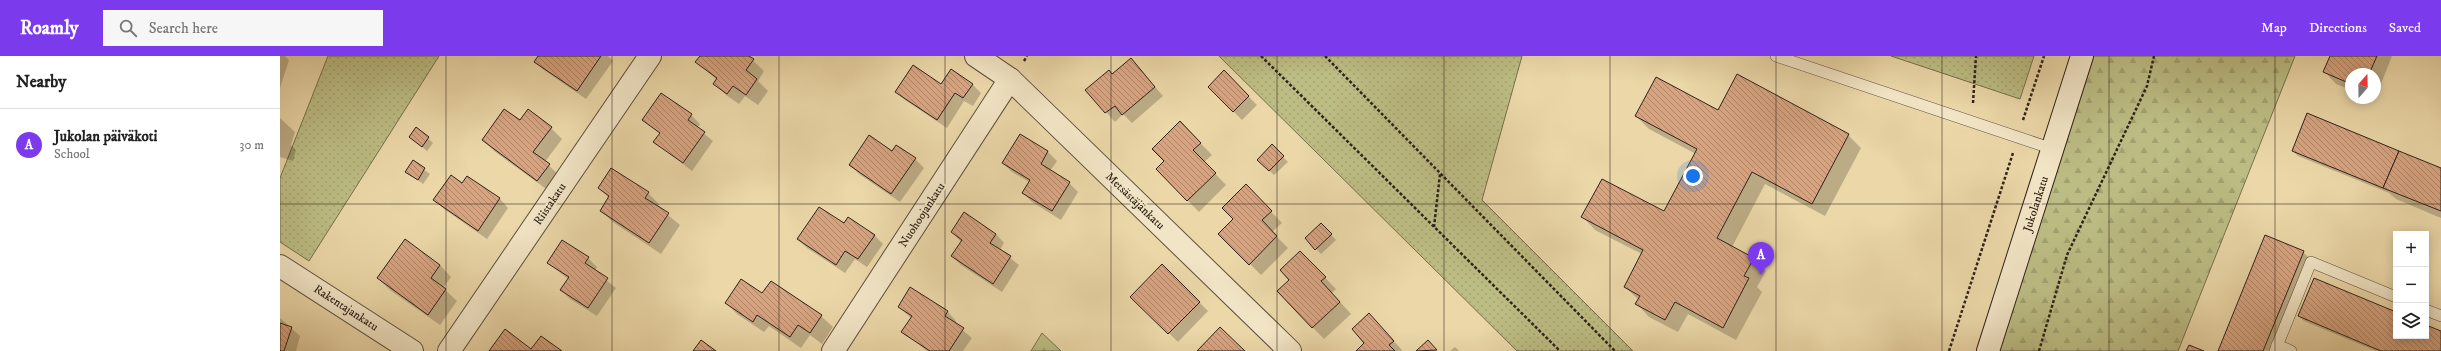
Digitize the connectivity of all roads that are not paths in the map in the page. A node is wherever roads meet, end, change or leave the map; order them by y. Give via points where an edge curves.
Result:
1 (650, 56) edge
2 (976, 56) edge
3 (1776, 56) edge
4 (2082, 56) edge
5 (1010, 79) junction
6 (2053, 149) junction
7 (280, 266) edge
8 (2393, 296) edge
9 (2429, 311) edge
10 (2441, 316) edge
11 (2276, 348) edge
12 (412, 351) edge
13 (449, 351) edge
14 (833, 351) edge
15 (1290, 351) edge
16 (1988, 351) edge
17 (2291, 351) edge

1 - 13 street, Riistakatu
2 - 5 street, Metsästäjänkatu
3 - 6 lane
4 - 6 street, Jukolankatu
5 - 14 street, Nuohoojankatu
5 - 15 street, Metsästäjänkatu
6 - 16 street, Jukolankatu
7 - 12 street, Rakentajankatu
8 - 11 lane via 2312,262
9 - 10 lane
11 - 17 lane

